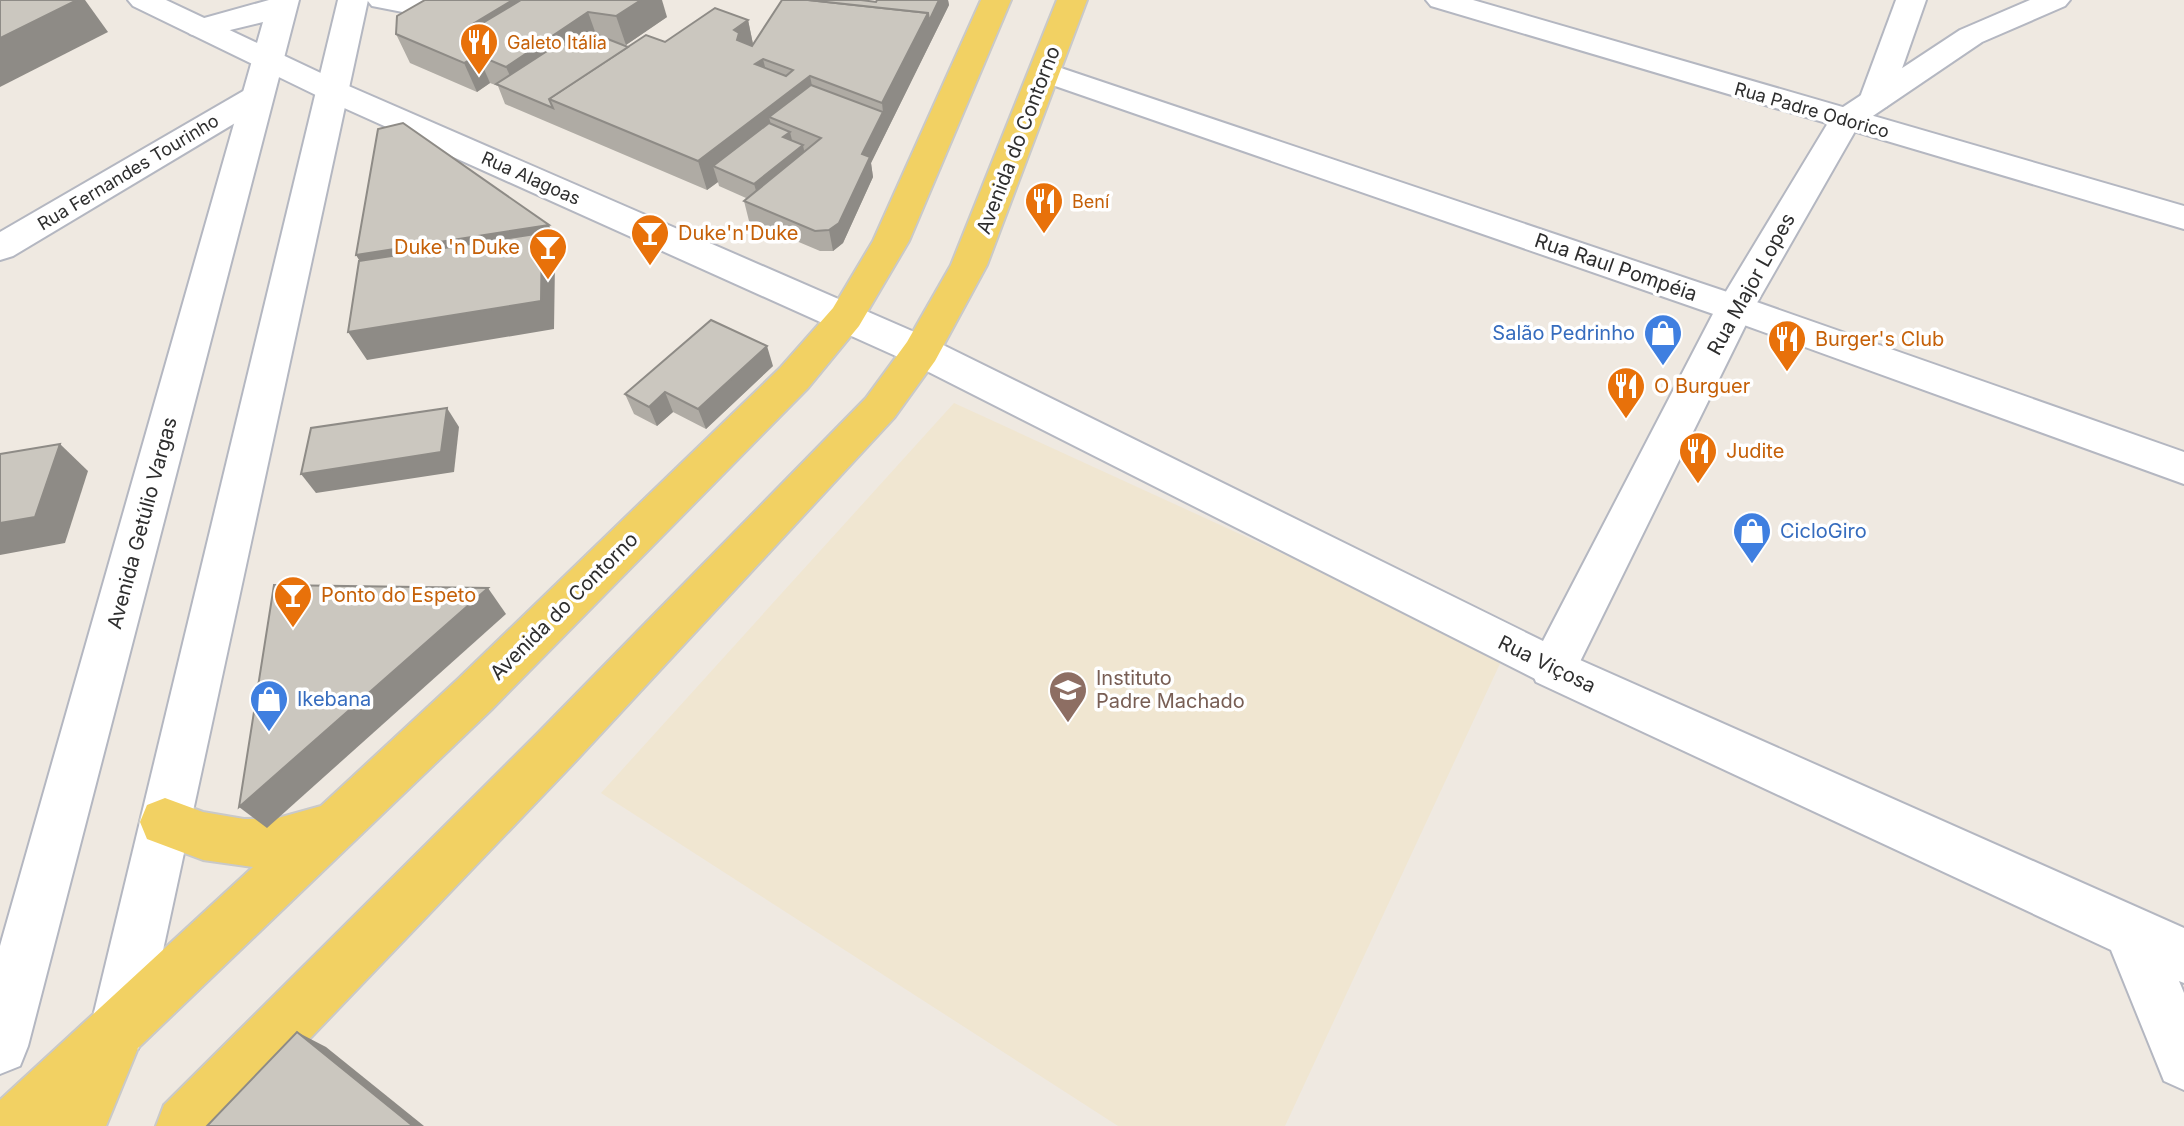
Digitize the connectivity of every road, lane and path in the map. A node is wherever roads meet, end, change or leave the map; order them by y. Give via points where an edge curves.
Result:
1 (143, 0) edge
2 (353, 0) edge
3 (382, 0) edge
4 (451, 0) edge
5 (996, 0) edge
6 (1072, 0) edge
7 (1441, 0) edge
8 (1911, 0) edge
9 (2055, 0) edge
10 (283, 4) edge
11 (201, 28) junction
12 (293, 51) junction
13 (1046, 72) junction
14 (333, 91) junction
15 (1875, 100) junction
16 (1845, 120) junction
17 (2184, 218) edge
18 (0, 248) edge
19 (1735, 308) junction
20 (846, 317) junction
21 (921, 351) junction
22 (2184, 468) edge
23 (1553, 668) junction
24 (165, 822) junction
25 (332, 826) junction
26 (2131, 932) junction
27 (2184, 956) edge
28 (10, 982) edge
29 (118, 1029) junction
30 (0, 1046) edge
31 (2184, 1061) edge
32 (15, 1126) edge
33 (76, 1126) edge
34 (185, 1126) edge

1 - 11 street
2 - 12 street, Avenida Getúlio Vargas
3 - 4 street via 423,7
5 - 20 main road, Avenida do Contorno via 891,241
6 - 13 main road, Avenida do Contorno
7 - 16 street, Rua Padre Odorico
8 - 15 street
9 - 15 street, Rua Major Lopes via 1971,36
10 - 11 street
10 - 12 street, Avenida Getúlio Vargas
11 - 12 street
12 - 14 street
12 - 14 street, Avenida Getúlio Vargas
12 - 18 street, Rua Fernandes Tourinho
12 - 28 street, Avenida Getúlio Vargas
13 - 19 street, Rua Raul Pompéia
13 - 21 main road, Avenida do Contorno via 969,265
14 - 20 street, Rua Alagoas
14 - 24 street, Avenida Getúlio Vargas
15 - 16 street, Rua Major Lopes
16 - 17 street, Rua Padre Odorico
16 - 19 street, Rua Major Lopes
19 - 22 street, Rua Raul Pompéia
19 - 23 street, Rua Major Lopes
20 - 21 street, Rua Alagoas
20 - 25 main road, Avenida do Contorno via 783,389 474,695
21 - 23 street, Rua Viçosa
21 - 34 main road, Avenida do Contorno via 880,408
23 - 26 street, Rua Viçosa
24 - 25 main road via 229,841 273,844
24 - 29 street, Avenida Getúlio Vargas
25 - 29 main road, Avenida do Contorno
26 - 27 street, Rua Viçosa
26 - 31 street
28 - 30 street, Avenida Getúlio Vargas
29 - 32 main road, Avenida do Contorno
29 - 33 main road

